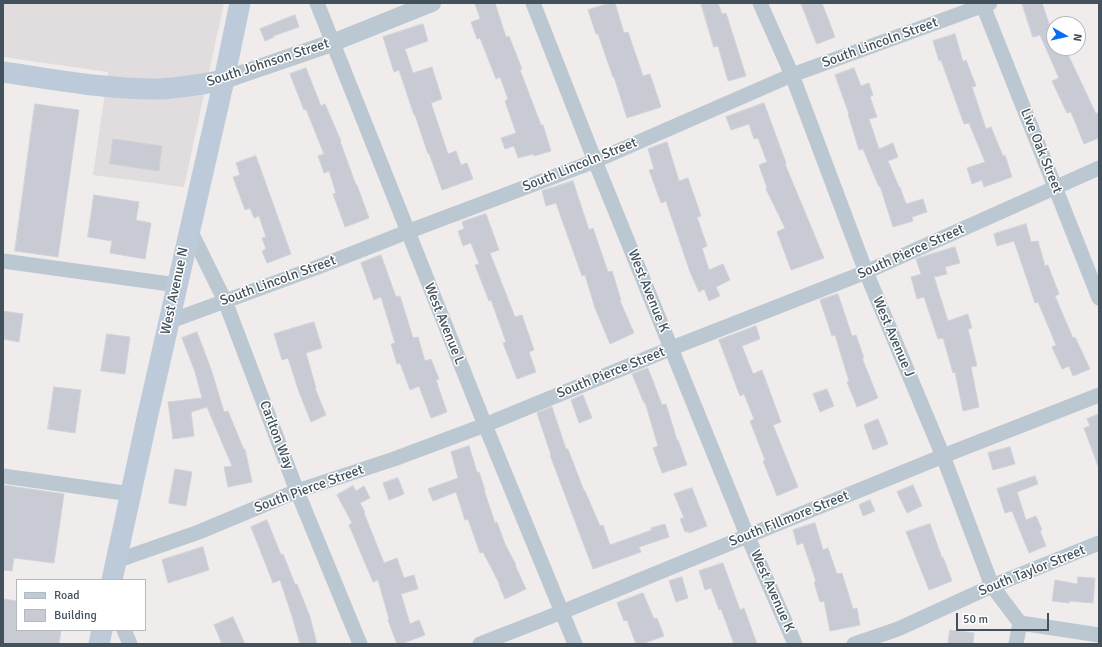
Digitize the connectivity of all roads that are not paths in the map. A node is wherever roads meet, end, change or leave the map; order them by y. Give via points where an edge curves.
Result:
1 (240, 3) edge
2 (317, 3) edge
3 (432, 3) edge
4 (533, 3) edge
5 (760, 3) edge
6 (985, 4) edge
7 (332, 43) junction
8 (3, 72) edge
9 (792, 75) junction
10 (224, 80) junction
11 (595, 160) junction
12 (1099, 168) edge
13 (1055, 188) junction
14 (189, 228) junction
15 (407, 232) junction
16 (3, 260) edge
17 (866, 272) junction
18 (177, 285) junction
19 (1099, 298) edge
20 (225, 301) junction
21 (168, 322) junction
22 (672, 348) junction
23 (1099, 395) edge
24 (485, 425) junction
25 (943, 456) junction
26 (3, 476) edge
27 (297, 491) junction
28 (130, 494) junction
29 (748, 535) junction
30 (1099, 543) edge
31 (114, 571) edge
32 (992, 586) junction
33 (562, 612) junction
34 (1020, 623) junction
35 (102, 631) edge
36 (124, 631) edge
37 (1099, 635) edge
38 (99, 644) edge
39 (130, 644) edge
40 (360, 644) edge
41 (480, 644) edge
42 (575, 644) edge
43 (795, 644) edge
44 (854, 644) edge
45 (1016, 644) edge

1 - 10 main road, West Avenue N
2 - 7 street, West Avenue L
3 - 7 street, South Johnson Street
4 - 11 street, West Avenue K
5 - 9 street, West Avenue J
6 - 9 street, South Lincoln Street
6 - 13 street, Live Oak Street
7 - 10 street, South Johnson Street
7 - 15 street, West Avenue L
8 - 10 main road, South Johnson Street via 94,85 156,89 195,86
9 - 11 street, South Lincoln Street
9 - 17 street, West Avenue J
10 - 14 main road, West Avenue N
11 - 15 street, South Lincoln Street
11 - 22 street, West Avenue K
12 - 13 street, South Pierce Street
13 - 17 street, South Pierce Street
13 - 19 street, Live Oak Street
14 - 18 main road, West Avenue N
14 - 20 street, Carlton Way
15 - 20 street, South Lincoln Street
15 - 24 street, West Avenue L
16 - 18 street
17 - 22 street, South Pierce Street
17 - 25 street, West Avenue J
18 - 21 main road, West Avenue N
20 - 21 street, South Lincoln Street
20 - 27 street, Carlton Way
21 - 28 main road, West Avenue N
22 - 24 street, South Pierce Street
22 - 29 street, West Avenue K
23 - 25 street, South Fillmore Street
24 - 27 street, South Pierce Street
24 - 33 street, West Avenue L
25 - 29 street, South Fillmore Street
25 - 32 street, West Avenue J
26 - 28 street
27 - 31 street, South Pierce Street
27 - 40 street, Carlton Way
28 - 31 main road, West Avenue N
29 - 33 street, South Fillmore Street
29 - 43 street, West Avenue K
30 - 32 street, South Taylor Street
32 - 34 street, West Avenue J
32 - 44 street, South Taylor Street via 898,629
33 - 41 street, South Fillmore Street
33 - 42 street, West Avenue L
34 - 37 street
34 - 45 street
35 - 38 main road
36 - 39 street

